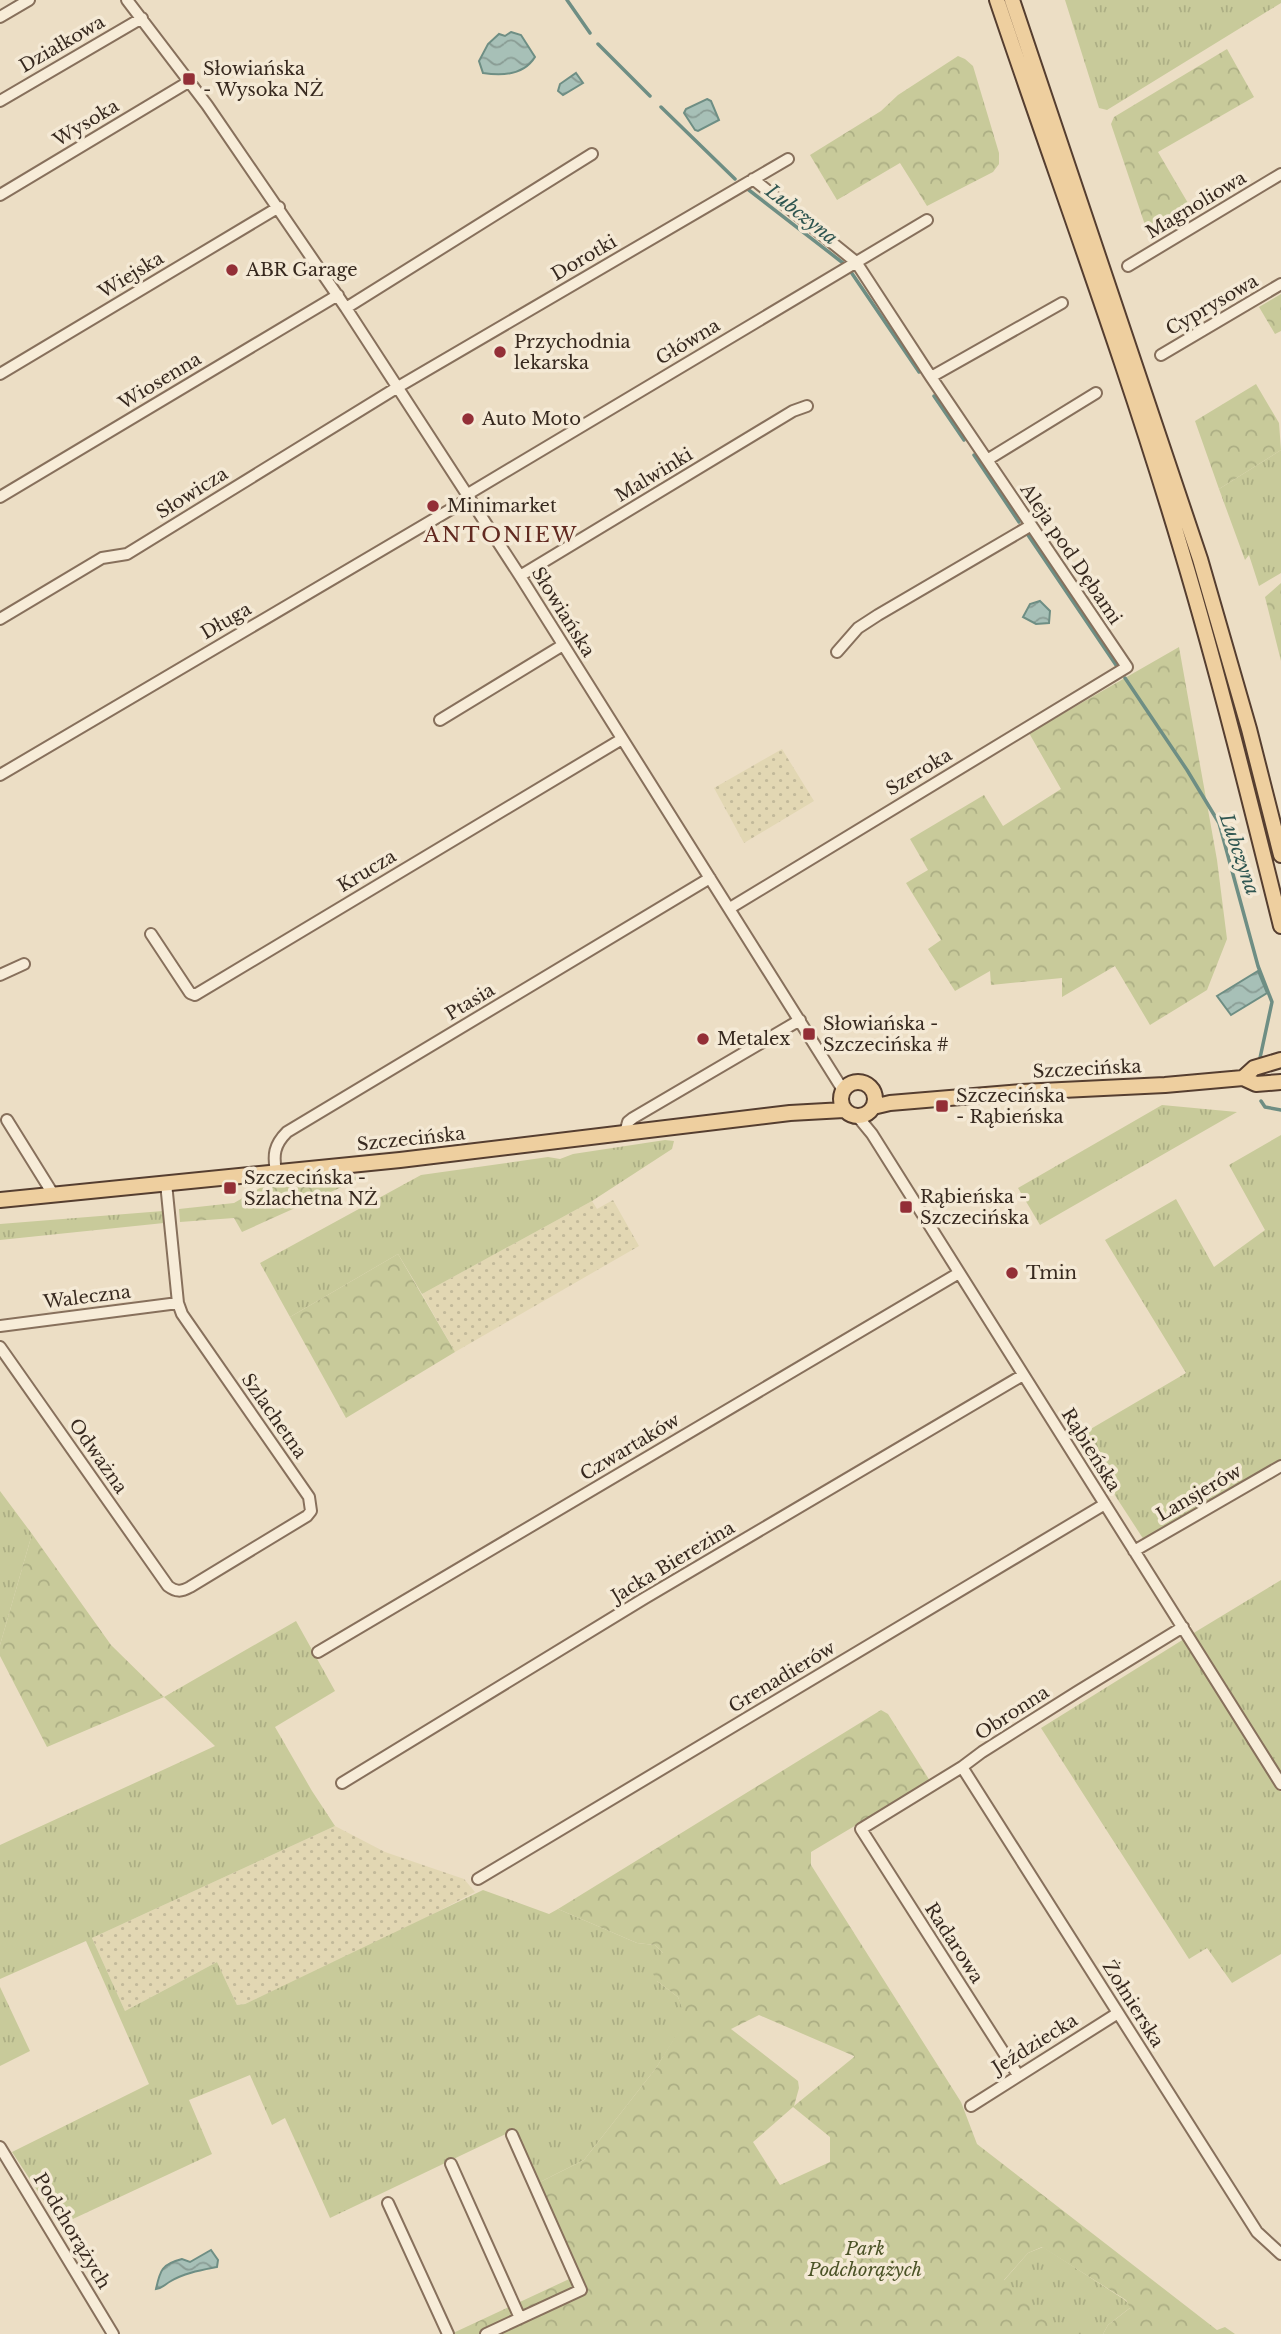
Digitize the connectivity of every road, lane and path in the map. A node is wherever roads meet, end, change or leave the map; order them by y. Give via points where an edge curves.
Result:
1 (29, 0) edge
2 (127, 0) edge
3 (997, 0) edge
4 (1012, 0) edge
5 (0, 17) edge
6 (142, 18) junction
7 (190, 81) junction
8 (0, 101) edge
9 (592, 154) dead end
10 (788, 159) dead end
11 (1281, 174) edge
12 (753, 179) junction
13 (0, 195) edge
14 (279, 207) junction
15 (927, 220) dead end
16 (856, 262) junction
17 (1128, 266) dead end
18 (1281, 285) edge
19 (338, 295) junction
20 (1062, 303) dead end
21 (346, 308) junction
22 (1161, 355) dead end
23 (0, 374) edge
24 (931, 377) junction
25 (398, 387) junction
26 (1097, 393) dead end
27 (807, 406) dead end
28 (987, 460) junction
29 (469, 496) junction
30 (0, 497) edge
31 (1030, 526) junction
32 (520, 576) junction
33 (0, 619) edge
34 (563, 645) junction
35 (837, 652) dead end
36 (1127, 667) joint
37 (440, 720) dead end
38 (622, 739) junction
39 (0, 775) edge
40 (1281, 855) edge
41 (710, 878) junction
42 (730, 908) junction
43 (1281, 926) edge
44 (151, 934) dead end
45 (24, 964) dead end
46 (0, 975) edge
47 (800, 1020) junction
48 (1281, 1060) edge
49 (1243, 1078) junction
50 (1281, 1082) edge
51 (843, 1093) junction
52 (868, 1109) junction
53 (7, 1120) dead end
54 (625, 1133) junction
55 (276, 1172) junction
56 (166, 1183) junction
57 (53, 1194) junction
58 (0, 1199) edge
59 (959, 1273) junction
60 (178, 1303) junction
61 (0, 1326) edge
62 (0, 1347) edge
63 (1023, 1375) junction
64 (1281, 1466) edge
65 (1105, 1504) junction
66 (1135, 1551) junction
67 (168, 1586) joint
68 (1183, 1627) junction
69 (318, 1652) dead end
70 (962, 1768) junction
71 (342, 1783) dead end
72 (1281, 1784) edge
73 (861, 1829) joint
74 (478, 1879) dead end
75 (1118, 2013) junction
76 (1018, 2075) junction
77 (971, 2106) dead end
78 (512, 2136) dead end
79 (0, 2147) edge
80 (451, 2164) dead end
81 (388, 2203) dead end
82 (1281, 2254) edge
83 (520, 2318) junction
84 (113, 2334) edge
85 (448, 2334) edge
86 (486, 2334) edge

1 - 5 street
2 - 6 street, Słowiańska
3 - 43 main road via 1182,551
4 - 40 main road via 1200,559
6 - 7 street, Słowiańska
6 - 8 street, Działkowa
7 - 13 street, Wysoka
7 - 14 street, Słowiańska
9 - 21 street
10 - 12 street, Dorotki
11 - 17 street, Magnoliowa
12 - 16 street, Aleja pod Dębami
12 - 25 street, Dorotki
14 - 19 street, Słowiańska
14 - 23 street, Wiejska
15 - 16 street, Główna
16 - 24 street, Aleja pod Dębami
16 - 29 street, Główna
18 - 22 street, Cyprysowa
19 - 21 street, Słowiańska
19 - 30 street, Wiosenna
20 - 24 street
21 - 25 street, Słowiańska
24 - 28 street, Aleja pod Dębami
25 - 29 street, Słowiańska
25 - 33 street, Słowicza via 127,554 102,558
26 - 28 street
27 - 32 street, Malwinki
28 - 31 street, Aleja pod Dębami
29 - 32 street, Słowiańska
29 - 39 street, Długa
31 - 35 street via 858,628
31 - 36 street, Aleja pod Dębami
32 - 34 street, Słowiańska
34 - 37 street
34 - 38 street, Słowiańska
36 - 42 street, Szeroka
38 - 41 street, Słowiańska
38 - 44 street, Krucza via 195,995
41 - 42 street, Słowiańska
41 - 55 street, Ptasia via 287,1132 273,1154
42 - 47 street, Słowiańska
45 - 46 street
47 - 51 street, Słowiańska
47 - 54 street via 633,1118
48 - 49 main road, Szczecińska via 1254,1068
49 - 50 main road, Szczecińska via 1256,1084
49 - 52 main road, Szczecińska via 1021,1091
51 - 52 main road
51 - 52 main road via 860,1082 870,1087
51 - 54 main road, Szczecińska via 824,1109
52 - 59 street, Rąbieńska via 872,1134
53 - 57 street
54 - 55 main road, Szczecińska
55 - 56 main road, Szczecińska
56 - 57 main road, Szczecińska
56 - 60 street, Szlachetna
57 - 58 main road, Szczecińska
59 - 63 street, Rąbieńska
59 - 69 street, Czwartaków
60 - 61 street, Waleczna
60 - 67 street, Szlachetna via 185,1320 309,1497 311,1511 190,1587 181,1591
62 - 67 street, Odważna
63 - 65 street, Rąbieńska
63 - 71 street, Jacka Bierezina
64 - 66 street, Lansjerów
65 - 66 street, Rąbieńska
65 - 74 street, Grenadierów
66 - 68 street, Rąbieńska
68 - 70 street, Obronna
68 - 72 street, Rąbieńska
70 - 73 street, Obronna
70 - 75 street, Żołnierska
73 - 76 street, Radarowa
75 - 76 street, Jeździecka
75 - 82 street, Żołnierska via 1257,2232
76 - 77 street, Jeździecka
78 - 83 street via 581,2290
79 - 84 street, Podchorążych
80 - 83 street
81 - 85 street
83 - 86 street

